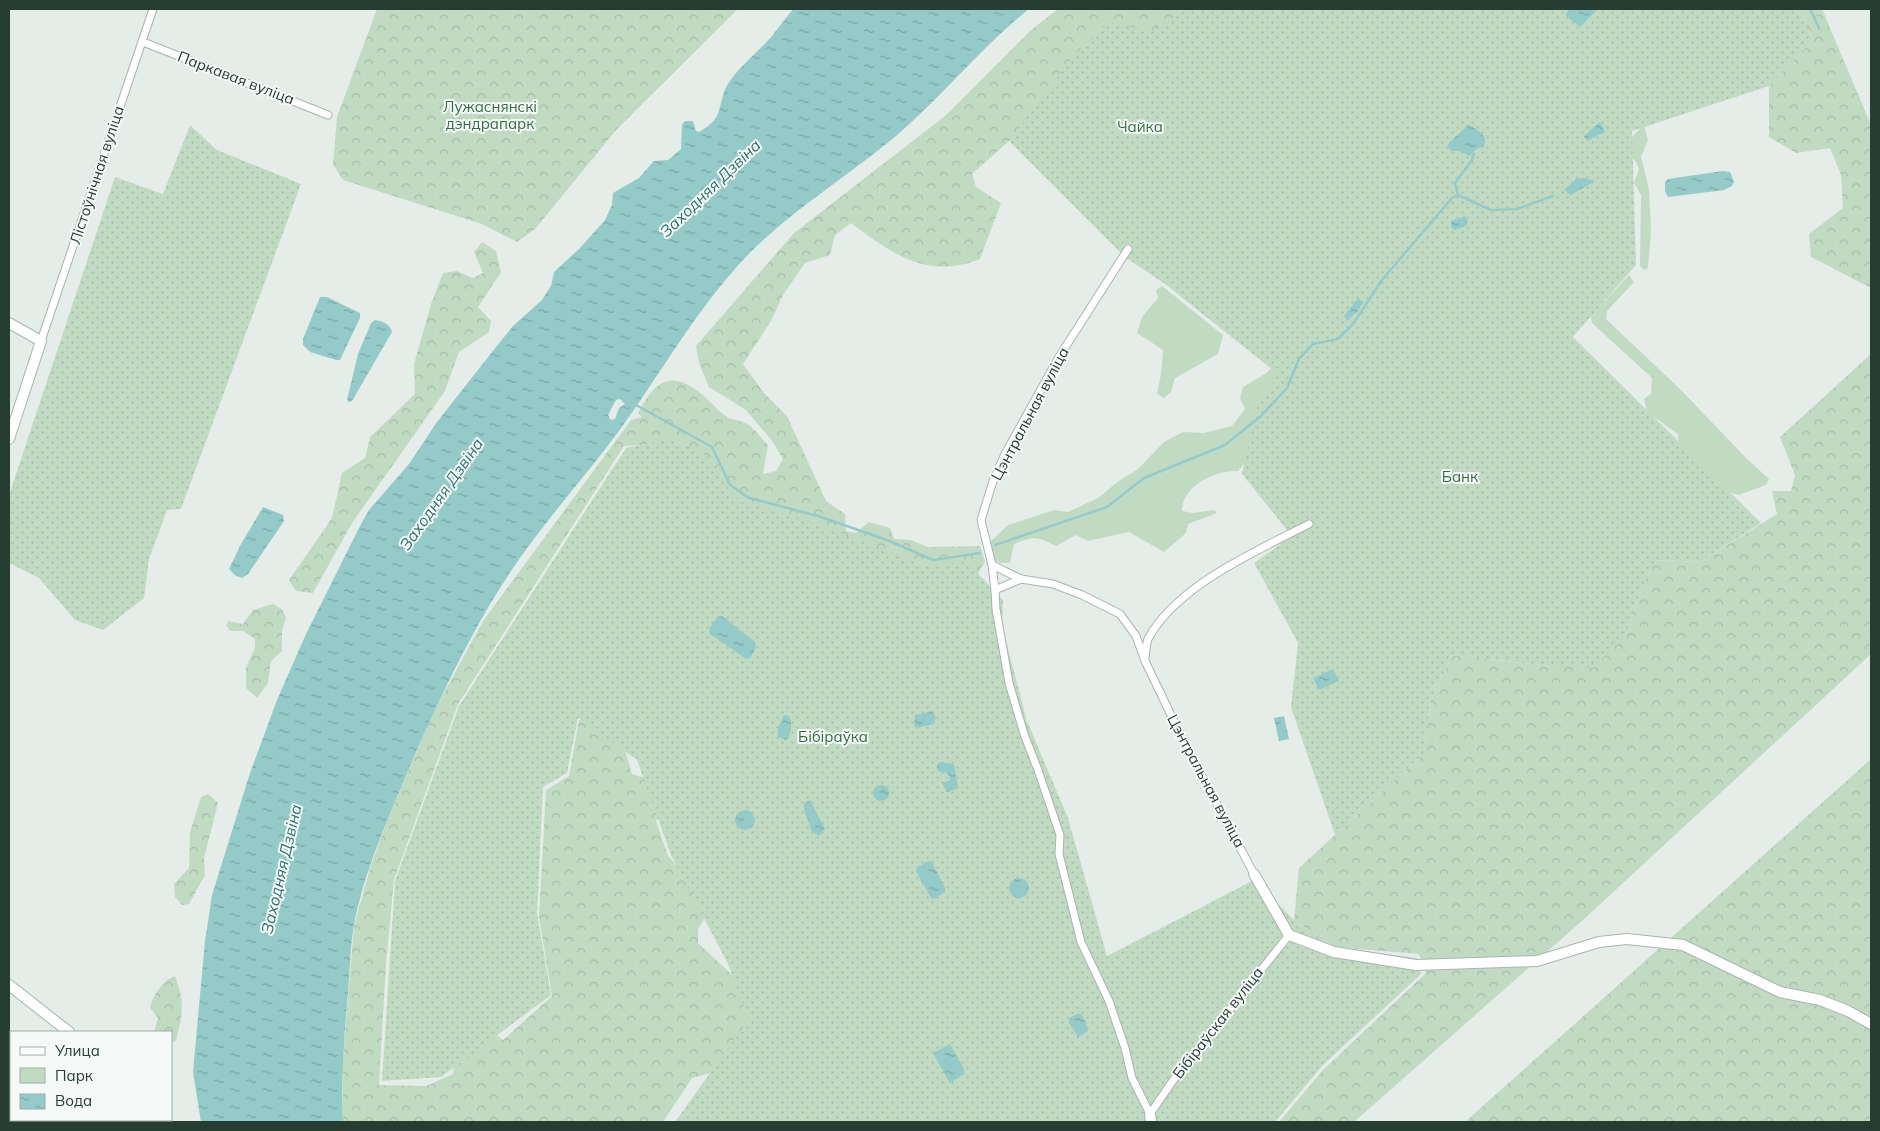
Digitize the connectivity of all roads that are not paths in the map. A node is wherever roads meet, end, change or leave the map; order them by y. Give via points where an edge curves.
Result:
1 (153, 9) edge
2 (143, 42) junction
3 (328, 115) dead end
4 (1128, 250) dead end
5 (9, 324) edge
6 (41, 341) junction
7 (9, 439) edge
8 (1308, 524) dead end
9 (992, 565) junction
10 (1021, 579) junction
11 (995, 590) junction
12 (1145, 661) junction
13 (1254, 874) joint
14 (1289, 936) junction
15 (9, 985) edge
16 (1871, 1024) edge
17 (67, 1031) edge
18 (1150, 1118) edge

1 - 2 street, Лістоўнічная вуліца
2 - 3 street, Паркавая вуліца
2 - 6 street, Лістоўнічная вуліца
4 - 9 street, Цэнтральная вуліца via 1059,357 994,481 981,520
5 - 6 street
6 - 7 street
8 - 12 street via 1221,570 1186,595 1147,640
9 - 10 street, Цэнтральная вуліца
9 - 11 street
10 - 11 street
10 - 12 street, Цэнтральная вуліца via 1053,584 1120,614 1136,636
11 - 18 street via 1010,683 1024,734 1060,836 1058,854 1081,942 1109,1001 1132,1078
12 - 13 street, Цэнтральная вуліца
13 - 14 street
14 - 16 street via 1334,952 1416,965 1538,961 1599,942 1627,939 1674,944 1780,992 1820,1000 1848,1010
14 - 18 street, Бібіраўская вуліца via 1174,1079
15 - 17 street

